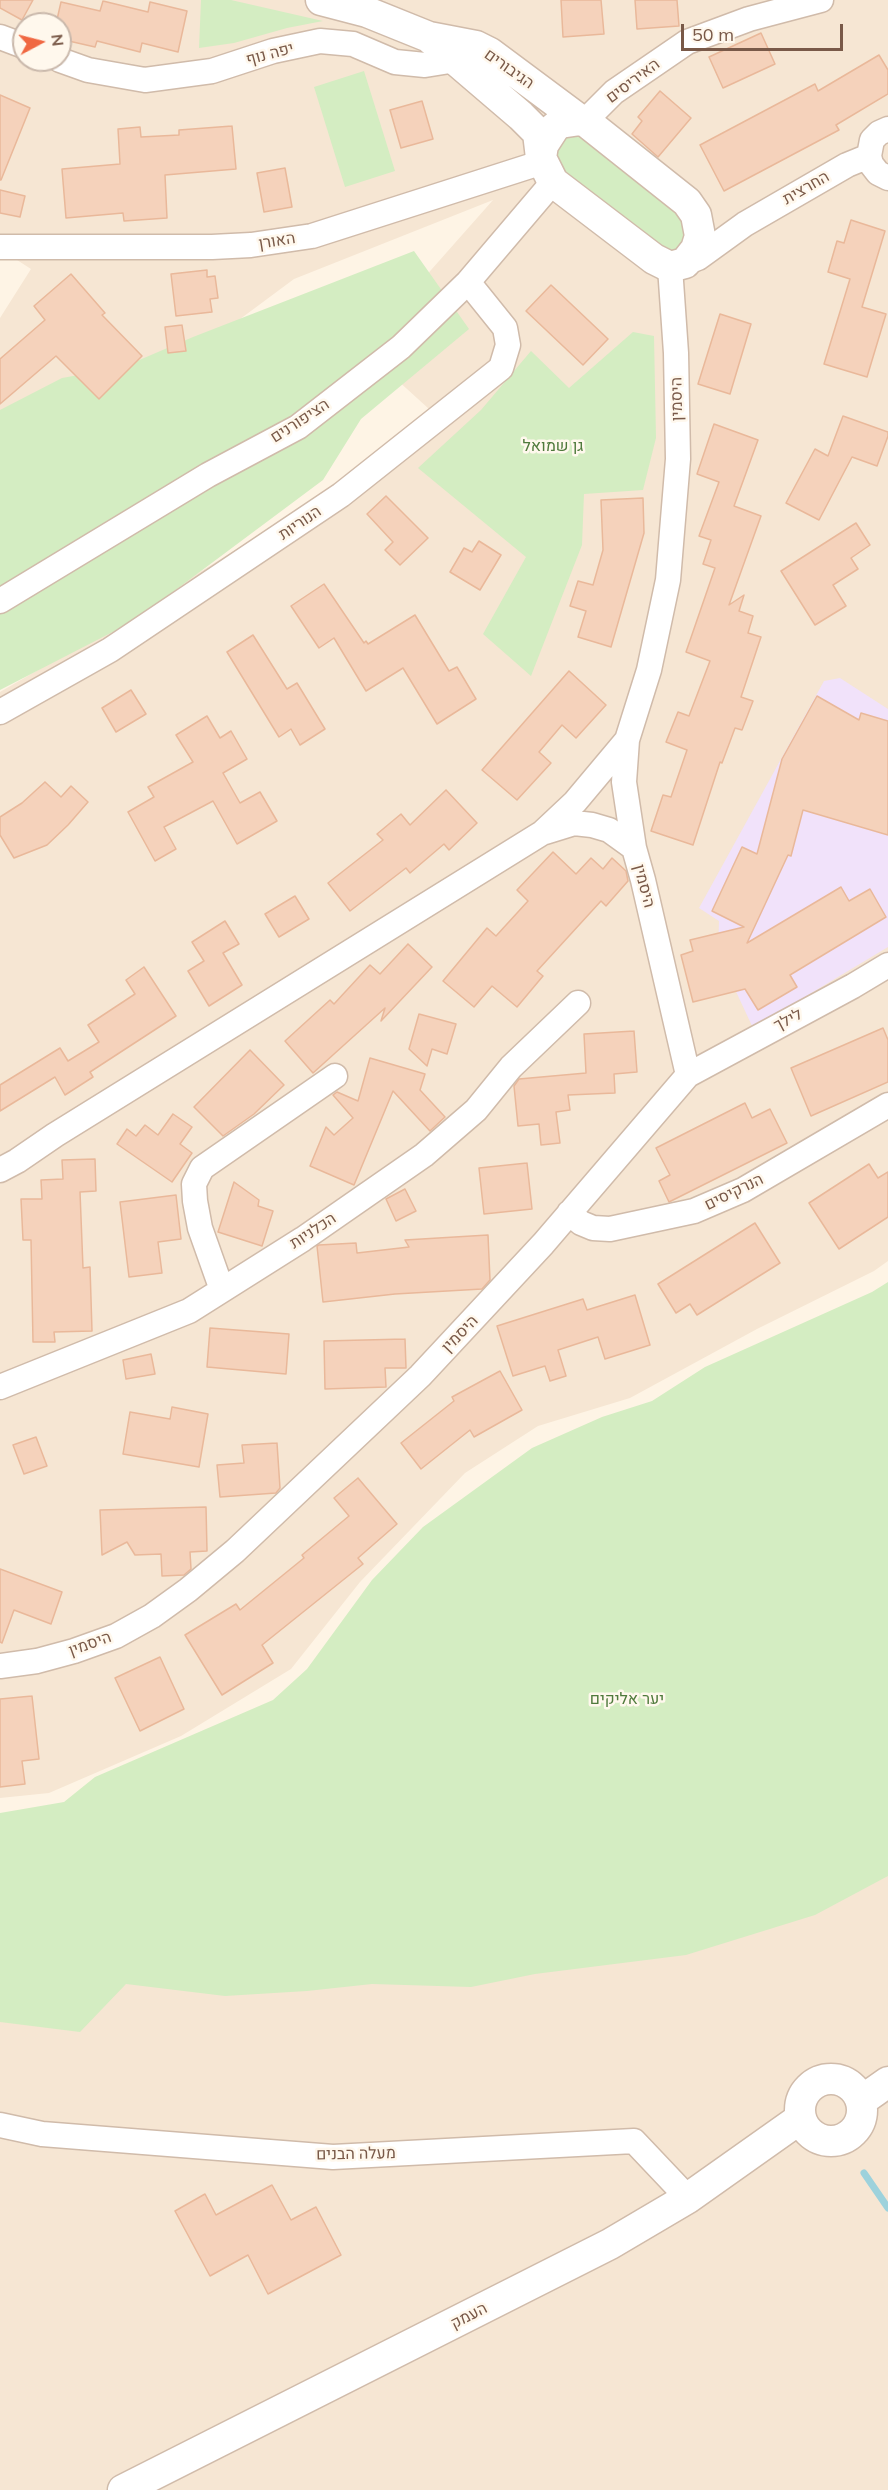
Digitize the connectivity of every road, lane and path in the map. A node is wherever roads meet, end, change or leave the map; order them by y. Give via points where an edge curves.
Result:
1 (321, 0) edge
2 (820, 0) edge
3 (466, 53) junction
4 (72, 64) edge
5 (583, 121) junction
6 (888, 129) edge
7 (869, 156) junction
8 (546, 167) junction
9 (888, 178) edge
10 (687, 202) junction
11 (745, 224) junction
12 (0, 247) edge
13 (677, 265) junction
14 (468, 282) junction
15 (0, 601) edge
16 (0, 712) edge
17 (627, 740) junction
18 (542, 833) junction
19 (634, 848) junction
20 (888, 965) edge
21 (578, 1003) dead end
22 (335, 1076) dead end
23 (688, 1076) junction
24 (888, 1106) edge
25 (0, 1170) edge
26 (569, 1213) junction
27 (222, 1290) junction
28 (0, 1387) edge
29 (0, 1666) edge
30 (888, 2082) edge
31 (861, 2101) junction
32 (801, 2118) junction
33 (0, 2125) edge
34 (688, 2198) junction
35 (123, 2490) edge

1 - 3 street, הגיבורים via 367,12
2 - 5 street, האיריסים via 749,18 687,42 614,92
3 - 4 street, יפה נוף via 425,65 395,62 353,44 320,41 212,71 145,80
3 - 5 street, הגיבורים via 490,53
3 - 8 street, הגיבורים via 538,133
5 - 8 street via 560,123 554,128 543,146
5 - 10 street, הגיבורים
6 - 7 street via 872,140
7 - 9 street via 878,173
7 - 11 street, החרצית
8 - 12 street, האורן via 312,236 251,245
8 - 13 street via 654,259
8 - 14 street, הציפורנים
10 - 11 street, החרצית via 705,227
10 - 13 street via 696,215 700,236 696,249
11 - 13 street, החרצית via 698,258
13 - 17 street, היסמין via 678,459 669,568 648,670
14 - 15 street, הציפורנים via 401,347 298,426 208,475
14 - 16 street, הנוריות via 505,328 508,345 501,368 341,495 110,650
17 - 18 street, היסמין via 575,802
17 - 19 street, היסמין via 624,782
18 - 19 street, היסמין via 574,824 592,825 609,830
18 - 25 street, היסמין
19 - 23 street, היסמין
20 - 23 street, לילך
21 - 27 street, הכלניות via 511,1067 476,1110 424,1155
22 - 27 street via 202,1168 194,1184 195,1202
23 - 26 street, היסמין
24 - 26 street, הנרקיסים via 743,1190 694,1211 610,1229 580,1223
26 - 29 street, היסמין via 420,1376 235,1551 188,1590 116,1636 37,1661
27 - 28 street, הכלניות via 189,1311
30 - 31 street
31 - 32 street via 861,2120 856,2129 839,2140 820,2139 805,2127
31 - 32 street via 849,2083 828,2078 817,2081 802,2096
32 - 34 street, העמק
33 - 34 street, מעלה הבנים via 42,2134 333,2157 634,2141
34 - 35 street, העמק via 610,2244

